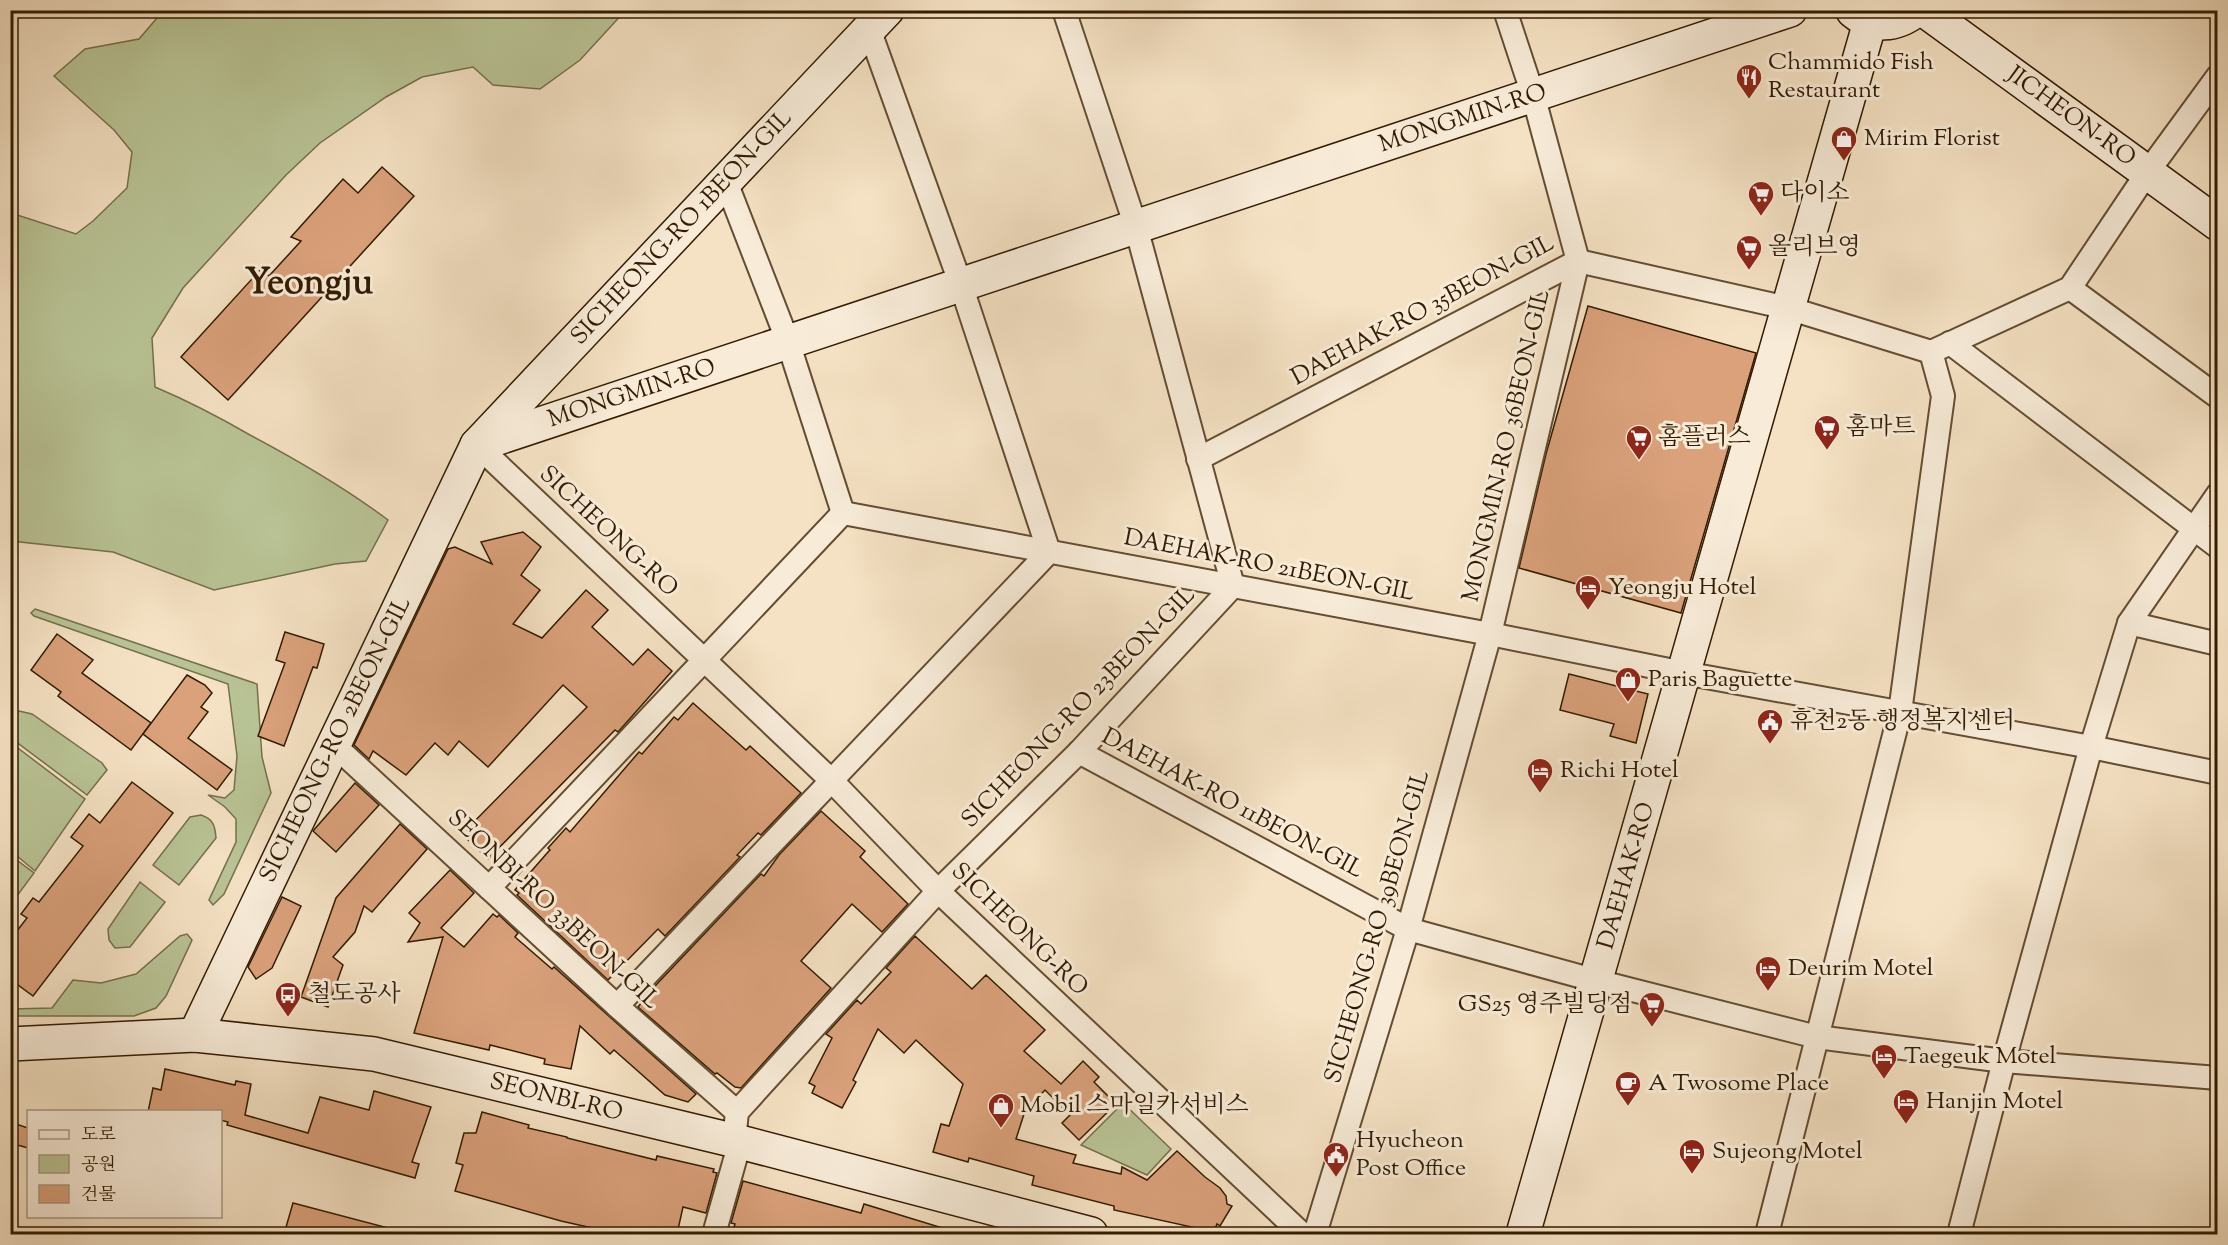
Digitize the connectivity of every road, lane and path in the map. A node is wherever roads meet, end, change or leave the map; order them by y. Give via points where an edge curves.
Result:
1 (1064, 10) edge
2 (1505, 10) edge
3 (1790, 10) edge
4 (1916, 10) edge
5 (1924, 10) edge
6 (1861, 16) edge
7 (878, 20) edge
8 (2217, 76) edge
9 (1533, 95) junction
10 (2146, 173) junction
11 (726, 182) junction
12 (2217, 224) edge
13 (1136, 227) junction
14 (1578, 261) junction
15 (961, 285) junction
16 (2070, 288) junction
17 (1788, 309) junction
18 (788, 342) junction
19 (1940, 347) junction
20 (2217, 397) edge
21 (477, 445) junction
22 (1198, 459) junction
23 (2217, 494) edge
24 (843, 513) junction
25 (2194, 529) junction
26 (2217, 548) edge
27 (1049, 552) junction
28 (1233, 586) junction
29 (2130, 623) junction
30 (1490, 634) junction
31 (2217, 644) edge
32 (703, 659) junction
33 (1684, 673) junction
34 (1900, 712) junction
35 (334, 745) junction
36 (2091, 747) junction
37 (1079, 752) junction
38 (2217, 773) edge
39 (832, 781) junction
40 (489, 888) junction
41 (938, 891) junction
42 (1408, 929) junction
43 (1597, 981) junction
44 (617, 1006) junction
45 (195, 1035) junction
46 (1817, 1037) junction
47 (10, 1044) edge
48 (2004, 1061) junction
49 (2217, 1078) edge
50 (737, 1132) junction
51 (714, 1234) edge
52 (1091, 1234) edge
53 (1302, 1234) edge
54 (1315, 1234) edge
55 (1523, 1234) edge
56 (1767, 1234) edge
57 (1959, 1234) edge

1 - 13 street
2 - 9 street, MONGMIN-RO 36BEON-GIL
3 - 9 main road, MONGMIN-RO
4 - 6 main road via 1906,19 1892,23
5 - 10 main road, JICHEON-RO
6 - 17 main road, DAEHAK-RO
7 - 11 main road, SICHEONG-RO 1BEON-GIL
7 - 15 street
8 - 10 street
9 - 13 main road, MONGMIN-RO
9 - 14 street, MONGMIN-RO 36BEON-GIL
10 - 12 main road, JICHEON-RO
10 - 16 street
11 - 18 street
11 - 21 main road, SICHEONG-RO 1BEON-GIL
13 - 15 main road, MONGMIN-RO
13 - 22 street
14 - 17 street, DAEHAK-RO 35BEON-GIL
14 - 22 street, DAEHAK-RO 35BEON-GIL
14 - 30 street, MONGMIN-RO 36BEON-GIL
15 - 18 main road, MONGMIN-RO
15 - 27 street
16 - 19 street
16 - 20 street
17 - 19 street
17 - 33 main road, DAEHAK-RO
18 - 21 main road, MONGMIN-RO
18 - 24 street
19 - 25 street
19 - 34 street via 1943,396
21 - 32 street, SICHEONG-RO
21 - 35 main road, SICHEONG-RO 2BEON-GIL
22 - 28 street
23 - 25 street
24 - 27 street, DAEHAK-RO 21BEON-GIL
24 - 32 street
25 - 26 street
25 - 29 street
27 - 28 street, DAEHAK-RO 21BEON-GIL
27 - 39 street
28 - 30 street, DAEHAK-RO 21BEON-GIL
28 - 37 street, SICHEONG-RO 23BEON-GIL
29 - 31 street
29 - 36 street
30 - 33 street, DAEHAK-RO 21BEON-GIL
30 - 42 street, SICHEONG-RO 39BEON-GIL
32 - 39 street, SICHEONG-RO
32 - 40 street
33 - 34 street, DAEHAK-RO 21BEON-GIL
33 - 43 main road, DAEHAK-RO
34 - 36 street, DAEHAK-RO 21BEON-GIL
34 - 46 street
35 - 40 street, SEONBI-RO 33BEON-GIL
35 - 45 main road, SICHEONG-RO 2BEON-GIL
36 - 38 street, DAEHAK-RO 21BEON-GIL
36 - 48 street
37 - 41 street, SICHEONG-RO 23BEON-GIL
37 - 42 street, DAEHAK-RO 11BEON-GIL
39 - 41 street, SICHEONG-RO
39 - 44 street
40 - 44 street, SEONBI-RO 33BEON-GIL
41 - 50 street, SICHEONG-RO 23BEON-GIL
41 - 53 street, SICHEONG-RO
42 - 43 street, DAEHAK-RO 11BEON-GIL
42 - 54 street, SICHEONG-RO 39BEON-GIL
43 - 46 street, DAEHAK-RO 11BEON-GIL
43 - 55 main road, DAEHAK-RO
44 - 50 street, SEONBI-RO 33BEON-GIL
45 - 47 main road, SEONBI-RO
45 - 50 main road, SEONBI-RO via 374,1054
46 - 48 street, DAEHAK-RO 11BEON-GIL
46 - 56 street
48 - 49 street, DAEHAK-RO 11BEON-GIL
48 - 57 street
50 - 51 street
50 - 52 main road, SEONBI-RO

